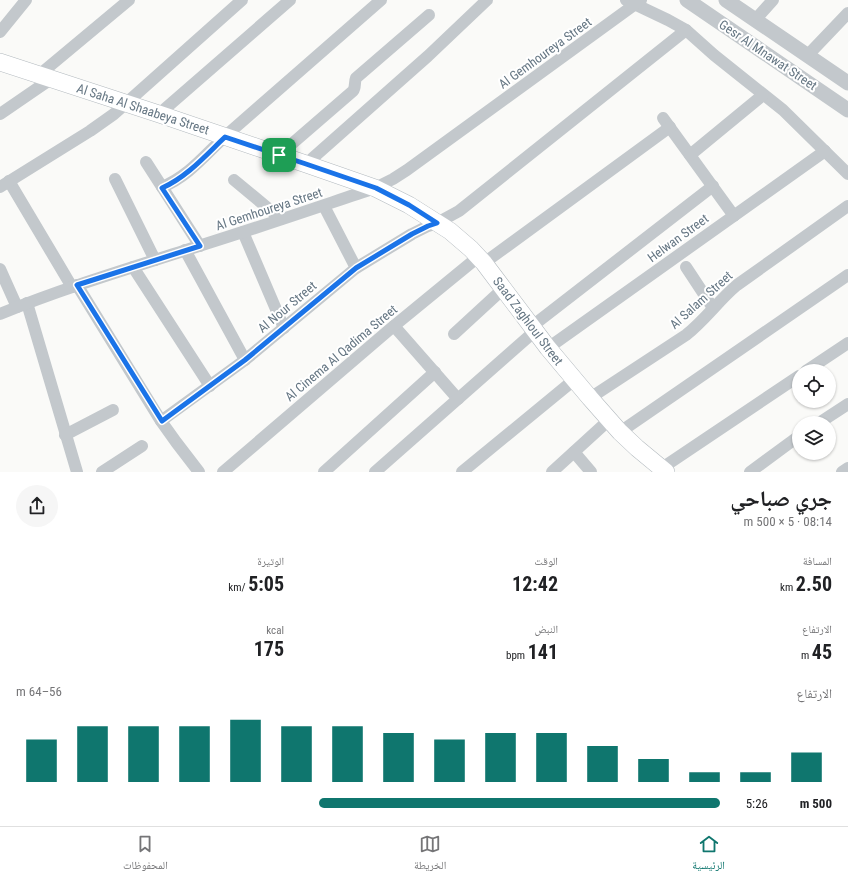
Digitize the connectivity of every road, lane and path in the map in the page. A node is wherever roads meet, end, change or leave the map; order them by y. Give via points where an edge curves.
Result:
1 (26, 0) edge
2 (129, 0) edge
3 (242, 0) edge
4 (290, 0) edge
5 (381, 0) edge
6 (487, 0) edge
7 (726, 0) edge
8 (773, 0) edge
9 (634, 1) edge
10 (695, 2) edge
11 (848, 13) edge
12 (429, 15) dead end
13 (755, 20) junction
14 (686, 30) junction
15 (0, 32) edge
16 (807, 56) junction
17 (0, 62) edge
18 (45, 77) junction
19 (848, 83) edge
20 (763, 95) junction
21 (126, 103) junction
22 (848, 110) edge
23 (0, 114) edge
24 (159, 114) junction
25 (225, 137) junction
26 (824, 151) junction
27 (279, 155) junction
28 (690, 155) junction
29 (146, 162) dead end
30 (306, 164) junction
31 (848, 174) edge
32 (115, 179) dead end
33 (234, 180) dead end
34 (5, 184) edge
35 (712, 186) junction
36 (162, 188) junction
37 (376, 188) junction
38 (324, 206) junction
39 (848, 206) edge
40 (734, 216) junction
41 (281, 220) junction
42 (437, 223) junction
43 (243, 232) junction
44 (200, 246) junction
45 (185, 250) junction
46 (155, 260) junction
47 (481, 260) junction
48 (133, 267) junction
49 (686, 267) dead end
50 (356, 268) junction
51 (0, 269) edge
52 (848, 275) edge
53 (74, 286) junction
54 (504, 288) junction
55 (22, 305) junction
56 (713, 308) junction
57 (0, 314) edge
58 (394, 326) junction
59 (284, 328) junction
60 (533, 329) junction
61 (454, 334) dead end
62 (848, 343) edge
63 (548, 348) junction
64 (245, 360) junction
65 (816, 364) edge
66 (435, 372) junction
67 (574, 380) junction
68 (792, 381) edge
69 (210, 386) junction
70 (458, 398) junction
71 (590, 398) junction
72 (848, 404) edge
73 (112, 410) dead end
74 (830, 416) edge
75 (162, 421) junction
76 (615, 426) junction
77 (65, 435) junction
78 (792, 441) edge
79 (142, 446) dead end
80 (574, 452) junction
81 (848, 468) edge
82 (664, 470) edge
83 (76, 472) edge
84 (102, 472) edge
85 (199, 472) edge
86 (223, 472) edge
87 (324, 472) edge
88 (375, 472) edge
89 (462, 472) edge
90 (552, 472) edge
91 (591, 472) edge
92 (750, 472) edge
93 (842, 472) edge

1 - 15 street
2 - 18 street
3 - 21 street
4 - 24 street
5 - 25 street
6 - 30 street via 417,67
7 - 13 street, Gesr Al Mnawat Street
8 - 13 street
9 - 14 street
9 - 37 street, Al Gemhoureya Street via 420,161
10 - 22 street, Gesr Al Mnawat Street
11 - 16 street
12 - 27 street via 356,78 353,92
13 - 16 street, Gesr Al Mnawat Street
14 - 20 street
14 - 42 street, Al Nour Street via 459,211
16 - 19 street, Gesr Al Mnawat Street
17 - 18 main road, Al Saha Al Shaabeya Street
18 - 21 main road, Al Saha Al Shaabeya Street
18 - 23 street
20 - 26 street
20 - 28 street
21 - 24 main road, Al Saha Al Shaabeya Street
21 - 34 street via 90,131
24 - 25 main road, Al Saha Al Shaabeya Street
25 - 27 main road, Al Saha Al Shaabeya Street
25 - 36 street via 188,172
26 - 31 street
26 - 40 street, Helwan Street
27 - 30 main road, Al Saha Al Shaabeya Street
28 - 35 street
28 - 47 street, Al Cinema Al Qadima Street via 666,122
29 - 36 street
30 - 37 main road, Al Saha Al Shaabeya Street
32 - 46 street
33 - 41 street
34 - 53 street
35 - 40 street
35 - 60 street
36 - 44 street
37 - 38 street, Al Gemhoureya Street
37 - 42 main road, Saad Zaghloul Street
38 - 41 street, Al Gemhoureya Street
38 - 50 street
39 - 56 street, Al Salam Street via 742,282
40 - 63 street, Helwan Street
41 - 43 street, Al Gemhoureya Street
42 - 47 main road, Saad Zaghloul Street via 450,231
42 - 50 street, Al Nour Street via 412,234
43 - 44 street, Al Gemhoureya Street
43 - 59 street
44 - 45 street, Al Gemhoureya Street
45 - 46 street, Al Gemhoureya Street
45 - 64 street
46 - 48 street, Al Gemhoureya Street
47 - 54 main road, Saad Zaghloul Street
47 - 58 street, Al Cinema Al Qadima Street
48 - 53 street, Al Gemhoureya Street
48 - 69 street
49 - 56 street
50 - 59 street, Al Nour Street
51 - 55 street
52 - 76 street
53 - 55 street, Al Gemhoureya Street
53 - 75 street
54 - 60 main road, Saad Zaghloul Street
54 - 61 street
55 - 57 street, Al Gemhoureya Street
55 - 77 street
56 - 71 street, Al Salam Street via 686,335
58 - 66 street
58 - 86 street, Al Cinema Al Qadima Street
59 - 64 street, Al Nour Street
60 - 63 main road, Saad Zaghloul Street
60 - 70 street
62 - 65 street
63 - 67 main road, Saad Zaghloul Street
64 - 69 street, Al Nour Street
66 - 70 street
66 - 87 street
67 - 71 main road, Saad Zaghloul Street
67 - 89 street
68 - 82 street
69 - 75 street, Al Nour Street
70 - 88 street
71 - 76 main road, Saad Zaghloul Street
72 - 74 street
73 - 77 street
75 - 85 street
76 - 80 street
76 - 82 main road, Saad Zaghloul Street
77 - 83 street
78 - 92 street
79 - 84 street
80 - 90 street
80 - 91 street
81 - 93 street

